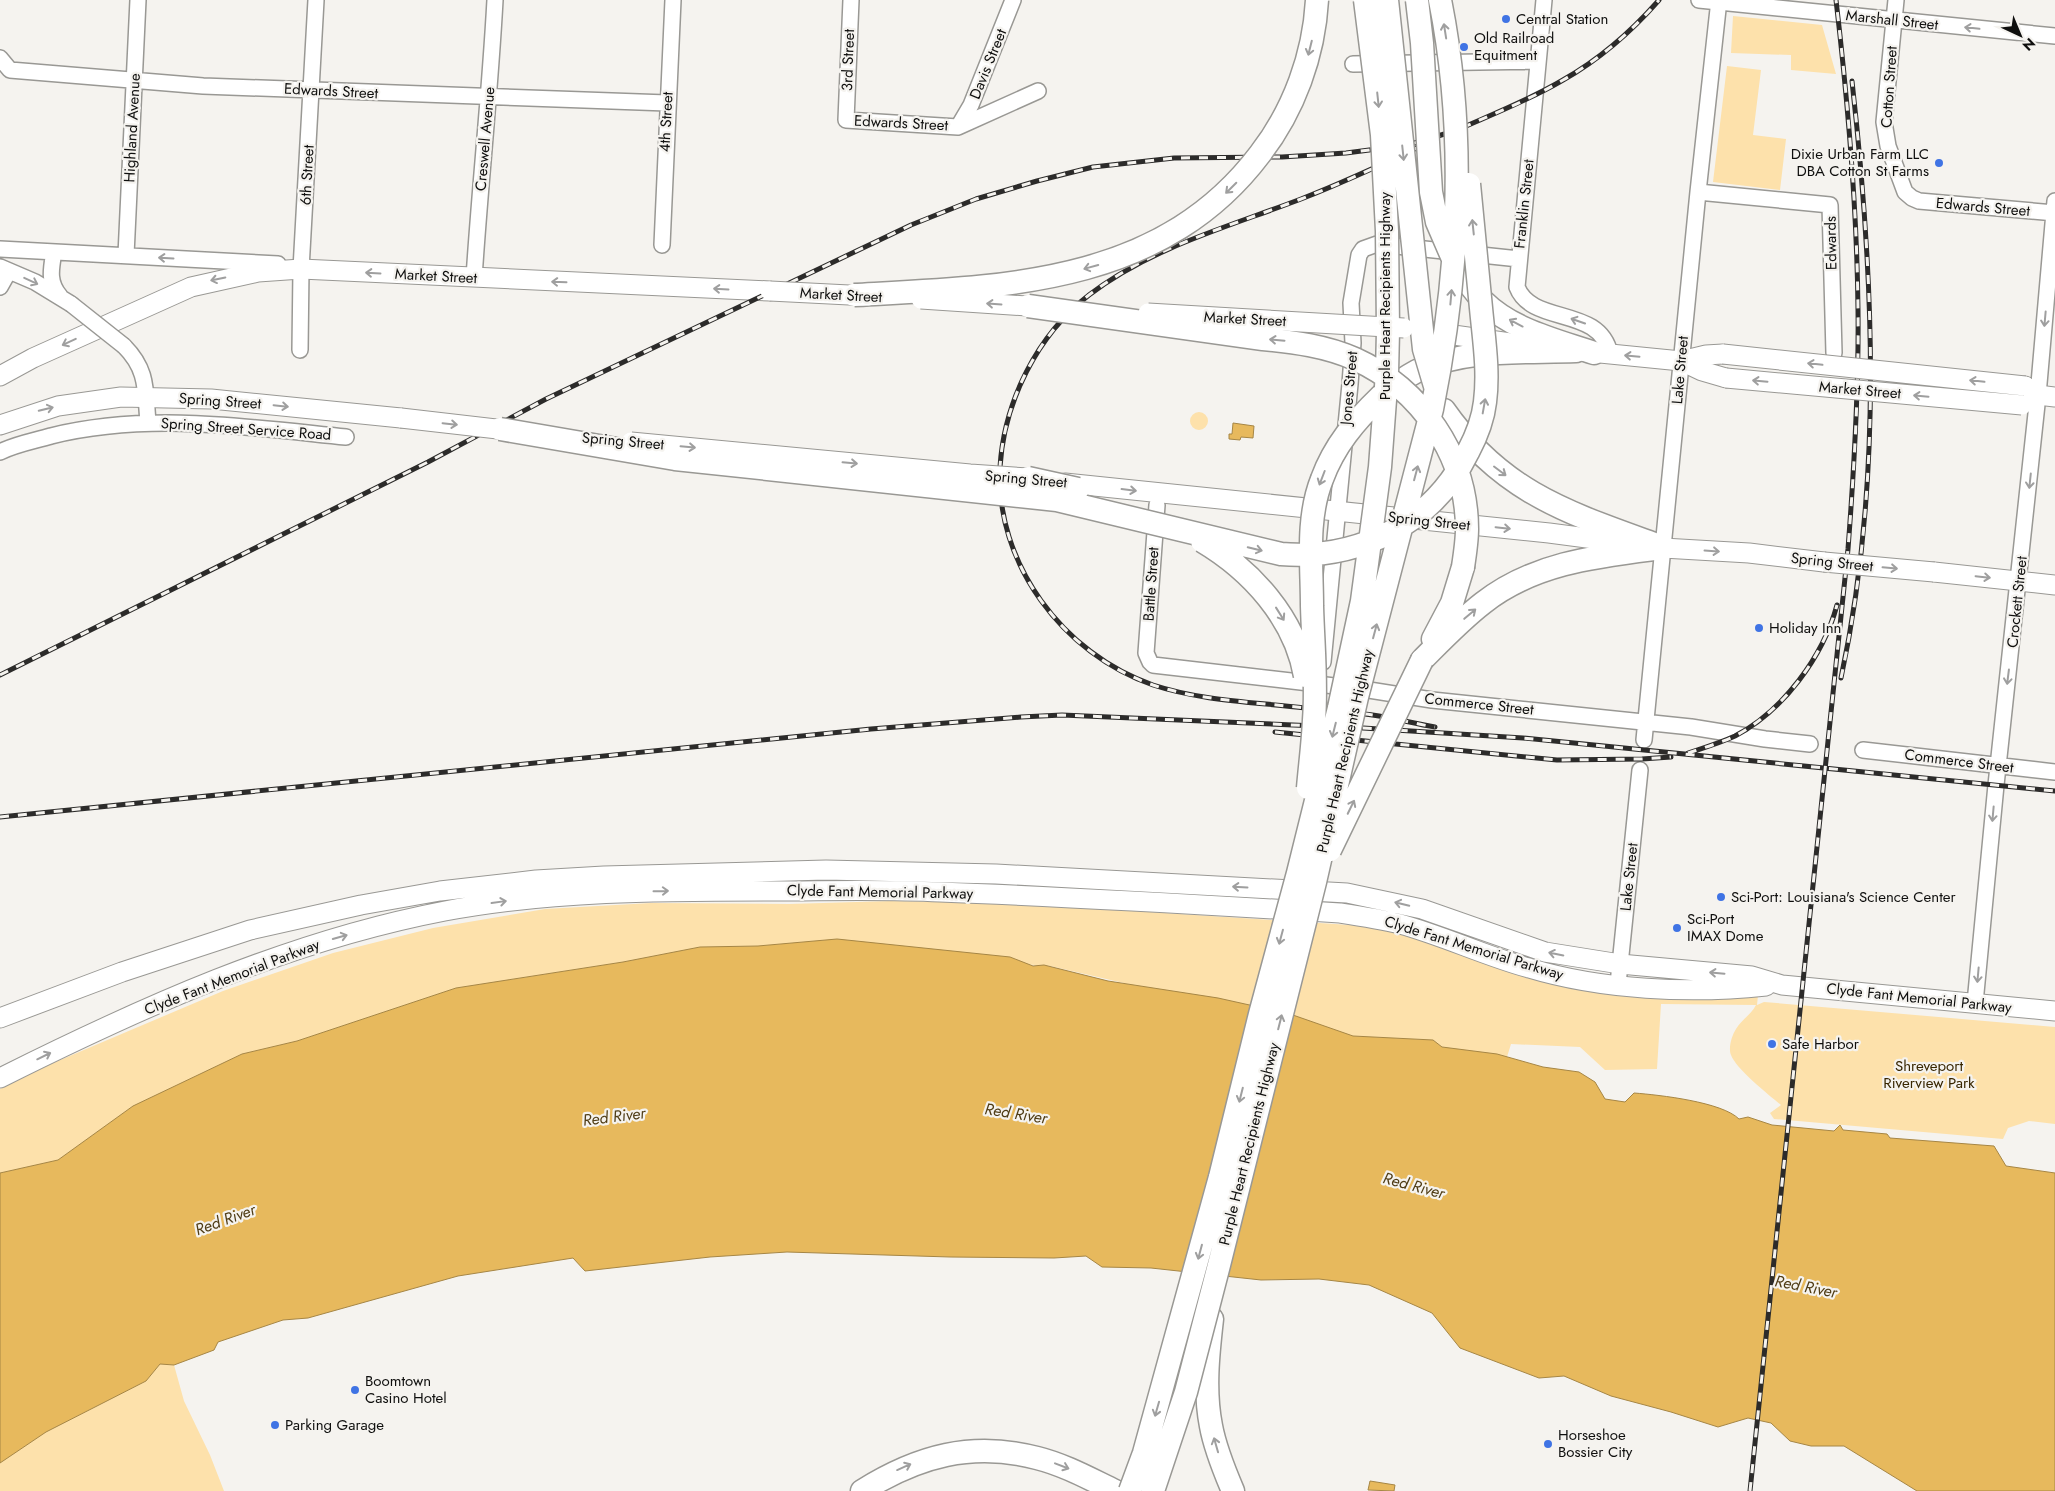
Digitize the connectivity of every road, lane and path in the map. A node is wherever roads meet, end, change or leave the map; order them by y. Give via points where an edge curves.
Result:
1 (138, 0) edge
2 (316, 0) edge
3 (495, 0) edge
4 (673, 0) edge
5 (851, 0) edge
6 (1013, 0) edge
7 (1317, 0) edge
8 (1365, 0) edge
9 (1387, 0) edge
10 (1417, 0) edge
11 (1440, 0) edge
12 (1544, 0) edge
13 (1699, 0) edge
14 (1896, 0) edge
15 (1719, 1) edge
16 (1894, 20) junction
17 (2055, 36) edge
18 (0, 58) edge
19 (1538, 61) junction
20 (1354, 64) dead end
21 (134, 81) junction
22 (312, 91) junction
23 (1038, 91) dead end
24 (1454, 93) junction
25 (489, 98) junction
26 (667, 104) junction
27 (846, 120) joint
28 (958, 127) junction
29 (1698, 192) junction
30 (1912, 198) joint
31 (2055, 209) edge
32 (662, 244) dead end
33 (0, 249) edge
34 (54, 252) junction
35 (126, 256) junction
36 (1518, 259) junction
37 (4, 269) edge
38 (301, 269) junction
39 (474, 278) junction
40 (0, 287) edge
41 (854, 295) junction
42 (66, 300) junction
43 (1028, 306) junction
44 (300, 350) dead end
45 (1593, 352) junction
46 (1834, 353) dead end
47 (1680, 361) junction
48 (0, 376) edge
49 (2040, 393) edge
50 (146, 397) junction
51 (148, 422) junction
52 (0, 425) edge
53 (500, 429) junction
54 (346, 437) dead end
55 (0, 452) edge
56 (1028, 478) junction
57 (1157, 505) dead end
58 (1338, 512) junction
59 (1663, 548) junction
60 (2019, 581) junction
61 (2055, 585) edge
62 (1422, 660) junction
63 (1150, 662) joint
64 (1321, 684) junction
65 (1645, 721) junction
66 (1644, 740) dead end
67 (1810, 744) dead end
68 (1311, 750) junction
69 (1863, 750) dead end
70 (1998, 765) junction
71 (1640, 770) dead end
72 (2055, 772) edge
73 (1306, 878) junction
74 (1620, 964) junction
75 (1618, 984) junction
76 (1782, 985) junction
77 (1975, 1003) junction
78 (2055, 1011) edge
79 (0, 1018) edge
80 (0, 1078) edge
81 (1219, 1265) junction
82 (862, 1491) edge
83 (1115, 1491) edge
84 (1130, 1491) edge
85 (1152, 1491) edge
86 (1233, 1491) edge

1 - 21 street, Highland Avenue
2 - 22 street, 6th Street
3 - 25 street, Creswell Avenue
4 - 26 street, 4th Street
5 - 27 street, 3rd Street
6 - 28 street, Davis Street via 971,105
7 -> 41 highway, bridge via 1304,70 1276,130 1243,175 1188,224 1129,255 1049,277 973,289
8 -> 73 highway, Purple Heart Recipients Highway, bridge via 1385,185 1388,331 1384,423 1362,601
9 -> 59 highway, bridge via 1424,349 1444,410 1478,453 1504,475 1542,499
45 -> 10 highway, bridge via 1538,334 1496,311 1459,270 1442,238 1432,200
24 -> 11 highway, Purple Heart Recipients Highway, bridge
12 - 19 street, Franklin Street
13 - 15 street, Marshall Street
14 - 16 street, Cotton Street
15 - 16 street, Marshall Street
15 - 29 street, Lake Street
17 -> 16 street, Marshall Street
16 - 30 street, Cotton Street via 1885,134 1905,192
18 - 21 street, Edwards Street via 10,70
19 - 20 street
19 - 36 street, Franklin Street
21 - 22 street, Edwards Street
21 - 35 street, Highland Avenue
22 - 25 street, Edwards Street
22 - 38 street, 6th Street
23 - 28 street, Edwards Street
53 -> 24 highway, bridge via 675,459 1057,500 1281,554 1326,554 1372,541 1420,514 1446,487 1473,443 1485,405 1486,361 1467,164
73 -> 24 highway, Purple Heart Recipients Highway, bridge via 1357,697 1440,369 1455,245
25 - 26 street, Edwards Street
25 - 39 street, Creswell Avenue
26 - 32 street, 4th Street
27 - 28 street, Edwards Street
29 - 46 street, Edwards via 1830,205
29 - 47 street, Lake Street
30 - 31 street, Edwards Street via 1952,205
31 -> 49 street, Crockett Street
33 - 34 street, Market Street
34 - 35 street, Market Street
34 - 42 street via 52,282 54,289
38 -> 35 street, Market Street via 277,264
45 -> 36 street, Franklin Street via 1604,339 1594,328 1525,301 1517,287
36 - 58 street, Jones Street via 1377,244 1363,249 1358,255
37 - 40 street
37 -> 42 street
39 -> 38 main road, Market Street
38 - 44 street, 6th Street
38 -> 48 main road via 258,272 191,287
41 -> 39 main road, Market Street, bridge
43 -> 41 main road, Market Street, bridge
42 - 50 street, bridge via 124,346 140,365
43 - 45 main road, Market Street, bridge via 1404,328
62 -> 43 highway, bridge via 1452,603 1463,567 1467,528 1458,469 1432,422 1405,392 1356,359 1325,348
47 -> 45 main road, Market Street
45 -> 68 highway, bridge via 1501,353 1436,364 1399,381 1380,396 1340,443 1321,480 1311,532 1314,720
49 -> 47 main road, Market Street, bridge via 1723,354
49 -> 47 main road, Market Street, bridge via 2022,405 1726,378
47 - 59 street, Lake Street
49 -> 60 street, Crockett Street
50 - 51 street
52 -> 50 main road, Spring Street via 38,411 79,402
50 -> 53 main road, Spring Street, bridge via 211,400
51 - 54 street, Spring Street Service Road via 199,423
51 - 55 street, Spring Street Service Road via 72,431
53 -> 56 main road, Spring Street, bridge
56 -> 58 main road, Spring Street, bridge
56 -> 68 highway, bridge via 1084,491 1156,516 1215,548 1249,577 1279,611 1302,662
57 - 63 street, Battle Street via 1146,653
58 -> 59 main road, Spring Street
58 - 64 street, Jones Street
59 -> 60 main road, Spring Street, bridge via 1749,553
62 -> 59 highway via 1485,601 1530,575 1583,559
59 - 65 street, Lake Street
60 - 61 main road, Spring Street
60 -> 70 street, Crockett Street
73 -> 62 highway, bridge
63 - 64 street, Commerce Street via 1159,666
64 - 65 street, Commerce Street via 1432,700
65 - 66 street, Lake Street
65 - 67 street, Commerce Street
68 - 73 highway, bridge
69 - 70 street, Commerce Street
70 - 72 street, Commerce Street
70 -> 77 street, Crockett Street
71 - 74 street, Lake Street
81 -> 73 highway, Purple Heart Recipients Highway, bridge
73 -> 84 highway, Purple Heart Recipients Highway, bridge via 1260,1014 1164,1383
74 - 75 street, Lake Street
76 -> 74 main road, Clyde Fant Memorial Parkway via 1752,976
74 -> 79 main road, Clyde Fant Memorial Parkway via 1545,952 1422,909 1347,893 919,872 826,870 604,876 440,891 269,925 122,972
75 - 76 main road, Clyde Fant Memorial Parkway via 1671,989
80 -> 75 main road, Clyde Fant Memorial Parkway via 171,998 307,946 443,911 546,896 616,892 863,890 1340,913 1401,924 1531,969
76 - 77 main road, Clyde Fant Memorial Parkway
77 - 78 main road, Clyde Fant Memorial Parkway
81 - 85 highway, Purple Heart Recipients Highway, bridge via 1186,1392
86 -> 81 highway, bridge via 1210,1425 1207,1387
82 -> 83 highway via 915,1462 979,1450 1038,1458

